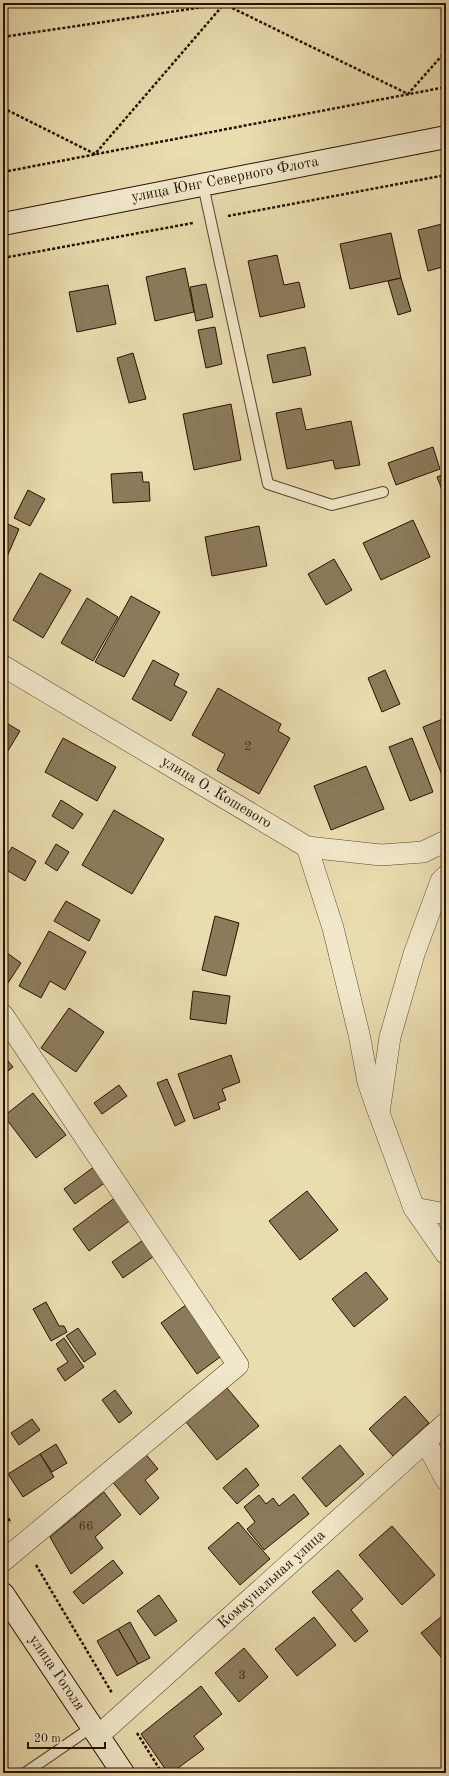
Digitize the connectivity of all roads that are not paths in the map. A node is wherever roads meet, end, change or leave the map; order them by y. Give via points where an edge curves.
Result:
1 (446, 137) edge
2 (203, 185) junction
3 (3, 224) edge
4 (383, 492) dead end
5 (3, 666) edge
6 (446, 841) edge
7 (307, 847) junction
8 (446, 876) edge
9 (3, 1014) edge
10 (379, 1113) junction
11 (414, 1208) junction
12 (446, 1214) edge
13 (446, 1254) edge
14 (446, 1423) edge
15 (426, 1442) junction
16 (446, 1480) edge
17 (3, 1561) edge
18 (3, 1594) edge
19 (95, 1731) junction
20 (25, 1773) edge
21 (123, 1773) edge

1 - 2 main road, улица Юнг Северного Флота
2 - 3 main road, улица Юнг Северного Флота
2 - 4 lane via 268,484 332,505
5 - 7 street, улица О. Кошевого
6 - 7 street, улица О. Кошевого via 423,852 381,855
7 - 10 street via 333,928 368,1082
8 - 10 street via 441,881 414,954 390,1038
9 - 17 street via 238,1364
10 - 11 street
11 - 12 street
11 - 13 street
14 - 15 street, Коммунальная улица
15 - 16 street
15 - 19 street, Коммунальная улица via 124,1713
18 - 19 main road, улица Гоголя
19 - 20 lane
19 - 21 main road, улица Гоголя

